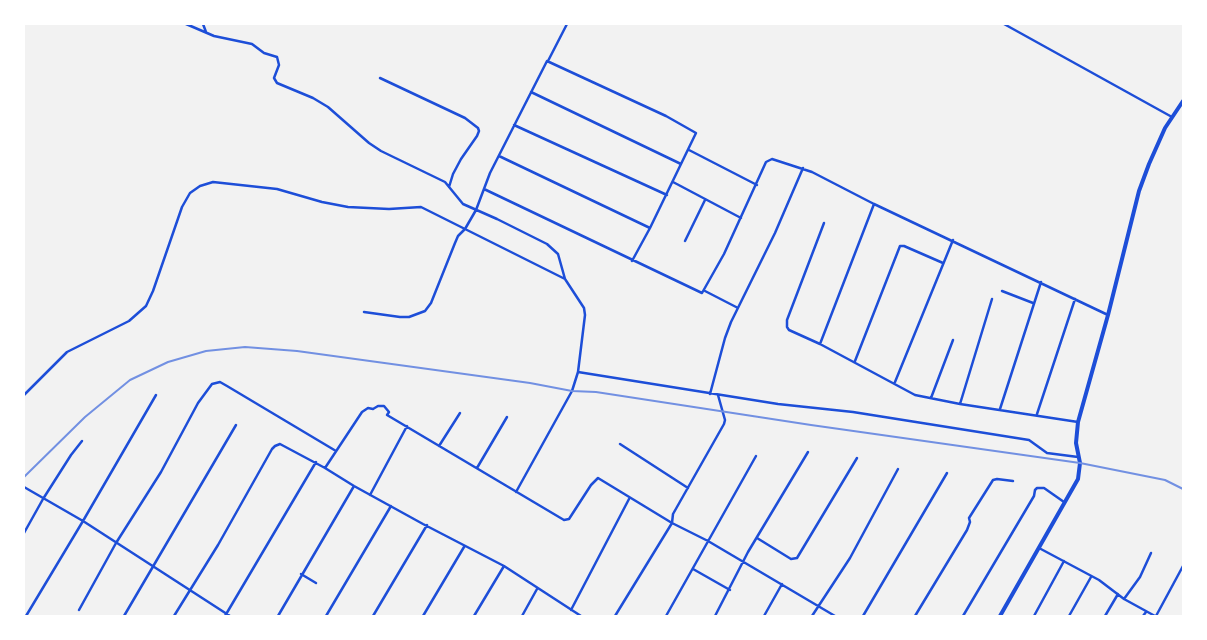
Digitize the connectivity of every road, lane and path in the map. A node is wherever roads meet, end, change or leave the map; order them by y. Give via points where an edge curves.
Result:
1 (186, 24) edge
2 (203, 24) edge
3 (567, 24) edge
4 (1004, 24) edge
5 (206, 32) junction
6 (548, 61) junction
7 (380, 78) dead end
8 (531, 92) junction
9 (1183, 101) edge
10 (1172, 117) junction
11 (514, 125) junction
12 (689, 150) junction
13 (499, 156) junction
14 (681, 164) junction
15 (804, 168) junction
16 (673, 182) junction
17 (757, 185) junction
18 (449, 187) junction
19 (484, 189) junction
20 (667, 195) junction
21 (705, 200) junction
22 (874, 204) junction
23 (476, 210) junction
24 (741, 218) junction
25 (824, 223) dead end
26 (650, 228) junction
27 (465, 230) junction
28 (953, 240) junction
29 (685, 241) dead end
30 (632, 261) junction
31 (943, 263) junction
32 (565, 278) junction
33 (1041, 282) junction
34 (705, 291) junction
35 (1002, 291) dead end
36 (992, 299) dead end
37 (1075, 299) junction
38 (1034, 303) junction
39 (738, 308) junction
40 (364, 312) dead end
41 (1108, 315) junction
42 (953, 340) dead end
43 (820, 344) junction
44 (855, 362) junction
45 (578, 372) junction
46 (895, 382) junction
47 (710, 394) junction
48 (24, 395) edge
49 (156, 395) dead end
50 (718, 395) junction
51 (931, 398) junction
52 (960, 404) junction
53 (1000, 409) junction
54 (460, 413) dead end
55 (1037, 414) junction
56 (507, 417) dead end
57 (1078, 422) junction
58 (236, 425) dead end
59 (407, 426) junction
60 (82, 442) dead end
61 (620, 444) dead end
62 (439, 446) junction
63 (336, 451) junction
64 (808, 452) dead end
65 (756, 456) dead end
66 (1078, 457) junction
67 (857, 458) dead end
68 (316, 462) junction
69 (325, 468) junction
70 (478, 468) junction
71 (898, 469) dead end
72 (947, 474) dead end
73 (1013, 481) dead end
74 (354, 486) junction
75 (24, 487) edge
76 (688, 488) junction
77 (516, 492) junction
78 (370, 495) junction
79 (43, 499) junction
80 (630, 499) junction
81 (1065, 503) junction
82 (391, 506) junction
83 (83, 521) junction
84 (672, 523) junction
85 (427, 525) junction
86 (24, 534) edge
87 (757, 538) junction
88 (708, 541) junction
89 (116, 543) junction
90 (464, 547) junction
91 (1039, 548) junction
92 (1152, 553) dead end
93 (1064, 561) junction
94 (744, 562) junction
95 (504, 566) junction
96 (1183, 566) edge
97 (152, 567) junction
98 (693, 569) junction
99 (301, 574) junction
100 (1091, 577) junction
101 (316, 583) dead end
102 (782, 584) junction
103 (537, 589) junction
104 (189, 590) junction
105 (730, 590) junction
106 (1118, 594) junction
107 (1124, 599) junction
108 (818, 606) junction
109 (79, 610) dead end
110 (571, 610) junction
111 (1146, 612) junction
112 (226, 615) edge
113 (575, 615) edge
114 (26, 616) edge
115 (124, 616) edge
116 (174, 616) edge
117 (230, 616) edge
118 (278, 616) edge
119 (326, 616) edge
120 (373, 616) edge
121 (423, 616) edge
122 (474, 616) edge
123 (522, 616) edge
124 (581, 616) edge
125 (615, 616) edge
126 (666, 616) edge
127 (715, 616) edge
128 (764, 616) edge
129 (812, 616) edge
130 (835, 616) edge
131 (863, 616) edge
132 (915, 616) edge
133 (963, 616) edge
134 (1000, 616) edge
135 (1034, 616) edge
136 (1069, 616) edge
137 (1105, 616) edge
138 (1144, 616) edge
139 (1155, 616) edge

1 - 5 street
2 - 5 street
3 - 6 street
4 - 10 street
5 - 18 street via 252,44 277,57 279,66 274,78 277,83 328,107 381,151 445,182
6 - 8 street
6 - 12 street via 696,132
7 - 18 street via 465,118 478,128 477,136 460,159
8 - 11 street
8 - 14 street
9 - 10 main road
10 - 41 main road via 1139,191
11 - 13 street
11 - 20 street
12 - 14 street
12 - 17 street
13 - 19 street
13 - 26 street
14 - 16 street
15 - 17 street via 770,159
15 - 22 street
15 - 39 street
16 - 20 street
16 - 21 street
17 - 24 street
18 - 23 street via 463,204
19 - 23 street
19 - 30 street
20 - 26 street
21 - 24 street
21 - 29 street
22 - 28 street
22 - 43 street
23 - 27 street
23 - 32 street via 553,248
24 - 34 street
25 - 43 street via 787,324 789,330
26 - 30 street
27 - 32 street
27 - 40 street via 458,236 424,311 409,317
27 - 48 street via 421,207 348,207 277,189 213,182 200,186 190,193 182,207 146,306 129,321 67,352
28 - 31 street
28 - 33 street
30 - 34 street via 701,293
31 - 44 street via 900,246
31 - 46 street
32 - 45 street via 586,315
33 - 37 street
33 - 38 street
34 - 39 street
35 - 38 street
36 - 52 street
37 - 41 street
37 - 55 street
38 - 53 street
39 - 47 street via 725,338
41 - 57 main road
42 - 51 street
43 - 44 street
44 - 46 street
45 - 47 street
45 - 77 street via 572,391
46 - 51 street via 907,391
47 - 50 street
49 - 83 street
50 - 66 street via 853,412 1029,440 1044,452
50 - 76 street via 724,424
51 - 52 street
52 - 53 street
53 - 55 street
54 - 62 street
55 - 57 street
56 - 70 street
57 - 66 main road
58 - 97 street
59 - 62 street
59 - 63 street via 387,415 389,412 384,406 365,409
59 - 78 street
60 - 79 street
61 - 76 street
62 - 70 street
63 - 69 street
63 - 89 street via 227,386 217,382 212,384
64 - 87 street
65 - 88 street
66 - 81 main road via 1078,479
67 - 87 street via 797,558 791,559
68 - 69 street
68 - 104 street via 283,445 275,446
68 - 112 street
69 - 74 street
70 - 77 street
71 - 108 street via 850,558
72 - 131 street
73 - 132 street via 993,480
74 - 78 street
74 - 99 street
75 - 79 street
76 - 84 street via 673,514
77 - 80 street via 566,520 598,478
78 - 82 street
79 - 83 street
79 - 86 street
80 - 84 street
80 - 110 street
81 - 91 main road
81 - 133 street via 1044,488 1037,488
82 - 85 street
82 - 119 street
83 - 89 street
83 - 114 street
84 - 88 street
84 - 125 street
85 - 90 street
85 - 120 street
87 - 94 street
88 - 94 street
88 - 98 street
89 - 97 street
89 - 109 street
90 - 95 street
90 - 121 street
91 - 93 street
91 - 134 main road
92 - 107 street
93 - 100 street
93 - 135 street
94 - 102 street
94 - 105 street
95 - 103 street
95 - 122 street
96 - 139 street
97 - 104 street
97 - 115 street
98 - 105 street
98 - 126 street
99 - 101 street
99 - 118 street
100 - 106 street
100 - 136 street
102 - 108 street
102 - 128 street
103 - 110 street
103 - 123 street
104 - 112 street
104 - 116 street
105 - 127 street
106 - 107 street
106 - 137 street
107 - 111 street
108 - 129 street
108 - 130 street
110 - 113 street
111 - 138 street
111 - 139 street
112 - 117 street
113 - 124 street

